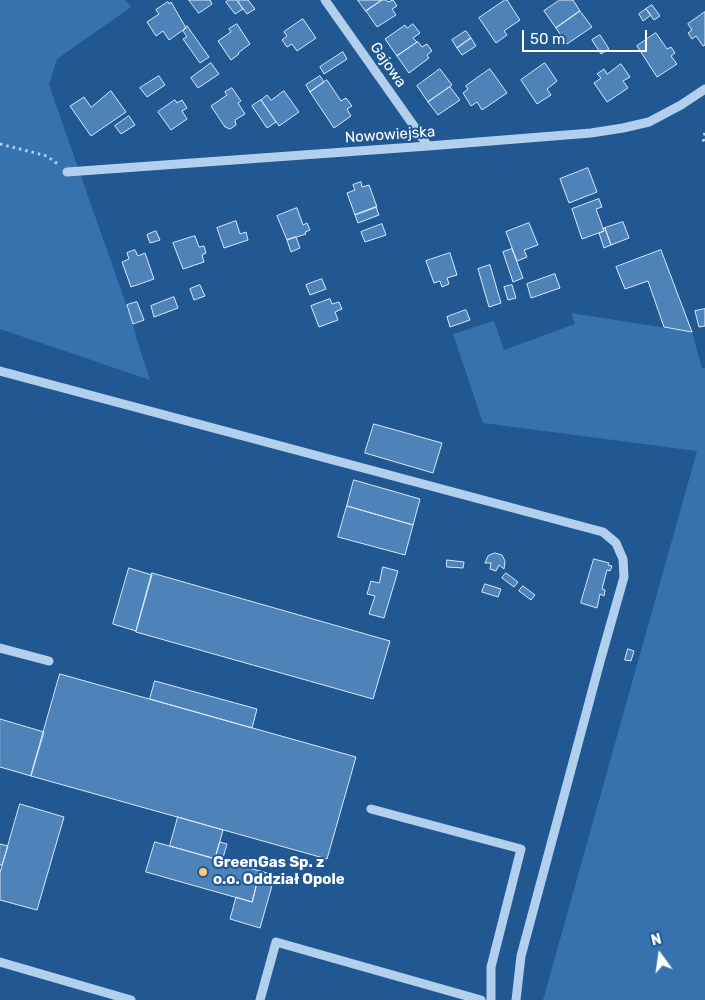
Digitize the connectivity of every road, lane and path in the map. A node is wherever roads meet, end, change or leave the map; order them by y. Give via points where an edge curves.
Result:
1 (325, 0) edge
2 (705, 89) edge
3 (705, 133) edge
4 (0, 144) edge
5 (705, 144) edge
6 (428, 146) junction
7 (67, 172) joint
8 (0, 370) edge
9 (0, 648) edge
10 (49, 661) dead end
11 (371, 809) dead end
12 (0, 962) edge
13 (131, 1000) edge
14 (260, 1000) edge
15 (481, 1000) edge
16 (491, 1000) edge
17 (516, 1000) edge

1 - 6 street, Gajowa
2 - 6 street, Nowowiejska via 649,122 623,128
3 - 5 path
4 - 7 path via 47,156
6 - 7 street, Nowowiejska
8 - 17 street via 603,532 616,544 623,559 624,577 521,956
9 - 10 street
11 - 16 street via 521,849 491,967
12 - 13 street
14 - 15 street via 276,942

